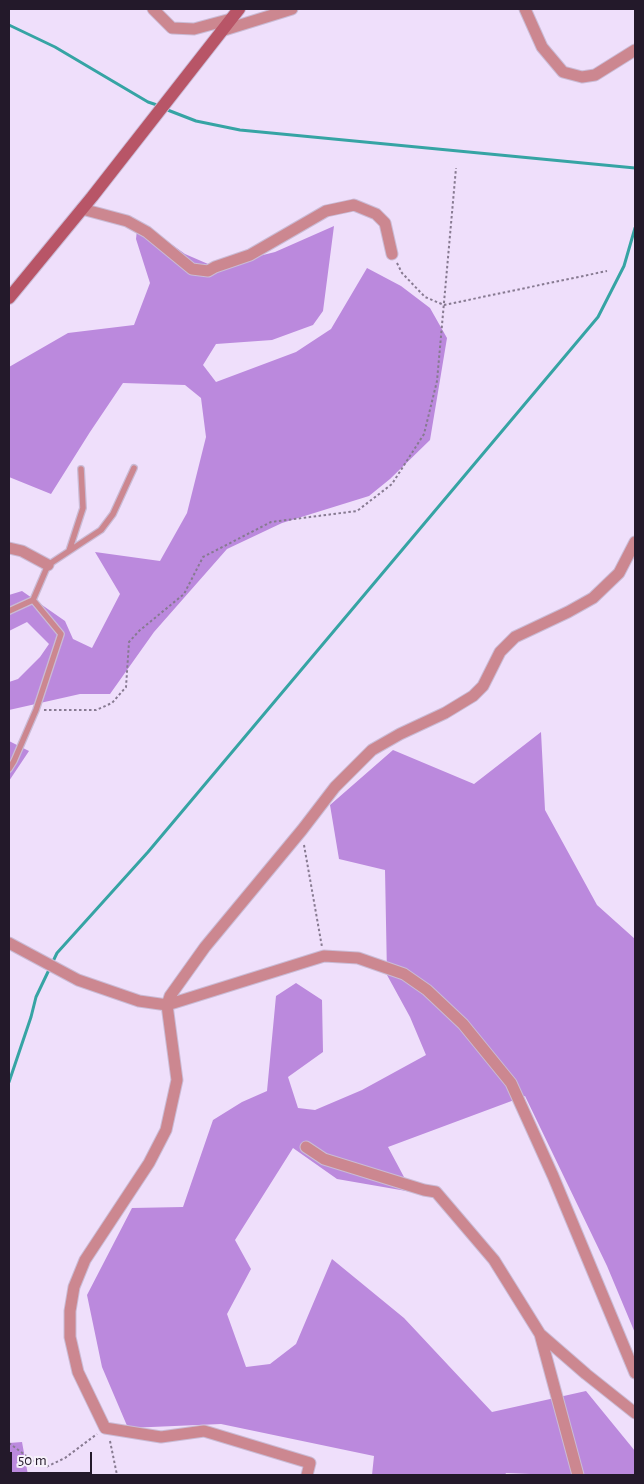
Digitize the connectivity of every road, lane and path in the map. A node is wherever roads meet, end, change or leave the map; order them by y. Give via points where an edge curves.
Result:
1 (153, 9) edge
2 (239, 9) edge
3 (292, 9) edge
4 (525, 9) edge
5 (231, 19) junction
6 (221, 31) junction
7 (635, 50) edge
8 (456, 168) dead end
9 (82, 209) junction
10 (392, 254) joint
11 (607, 271) dead end
12 (9, 298) edge
13 (444, 305) junction
14 (134, 468) dead end
15 (81, 469) dead end
16 (635, 542) edge
17 (9, 548) edge
18 (69, 551) junction
19 (48, 565) junction
20 (34, 600) junction
21 (9, 611) edge
22 (36, 710) junction
23 (9, 769) edge
24 (302, 830) junction
25 (9, 943) edge
26 (324, 956) junction
27 (168, 1004) junction
28 (306, 1147) dead end
29 (540, 1334) junction
30 (635, 1373) edge
31 (635, 1413) edge
32 (105, 1428) junction
33 (9, 1442) edge
34 (118, 1475) edge
35 (307, 1475) edge
36 (578, 1475) edge

1 - 5 street via 172,28 194,29
2 - 5 street
3 - 6 street
4 - 7 street via 542,47 564,72 582,77 596,75
5 - 6 street
6 - 9 street
8 - 13 path
9 - 10 street via 127,221 147,232 192,269 208,271 250,255 326,210 354,205 376,214 385,223
9 - 12 street
10 - 13 path via 402,273 425,297
11 - 13 path
13 - 22 path via 437,381 424,434 392,484 357,511 271,522 203,557 184,594 129,642 126,687 112,703 96,710
14 - 18 lane via 102,530
15 - 18 lane via 84,508
16 - 24 street via 619,573 593,598 515,637 500,652 483,686 473,696 372,750 335,787
17 - 19 street
18 - 19 lane
19 - 20 lane
20 - 21 lane
20 - 22 lane via 61,634
22 - 23 lane
24 - 26 path
24 - 27 street via 205,947 170,996
25 - 27 street via 78,980 139,1000
26 - 27 street
26 - 30 street via 358,958 404,974 428,990 463,1024 511,1083
27 - 32 street via 177,1080 166,1130 150,1163 85,1260 74,1286 70,1312 70,1337 78,1372
28 - 29 street via 324,1158 436,1192 494,1260
29 - 31 street
29 - 36 street
32 - 33 path via 65,1458 46,1467
32 - 34 path
32 - 35 street via 161,1437 204,1431 310,1463

